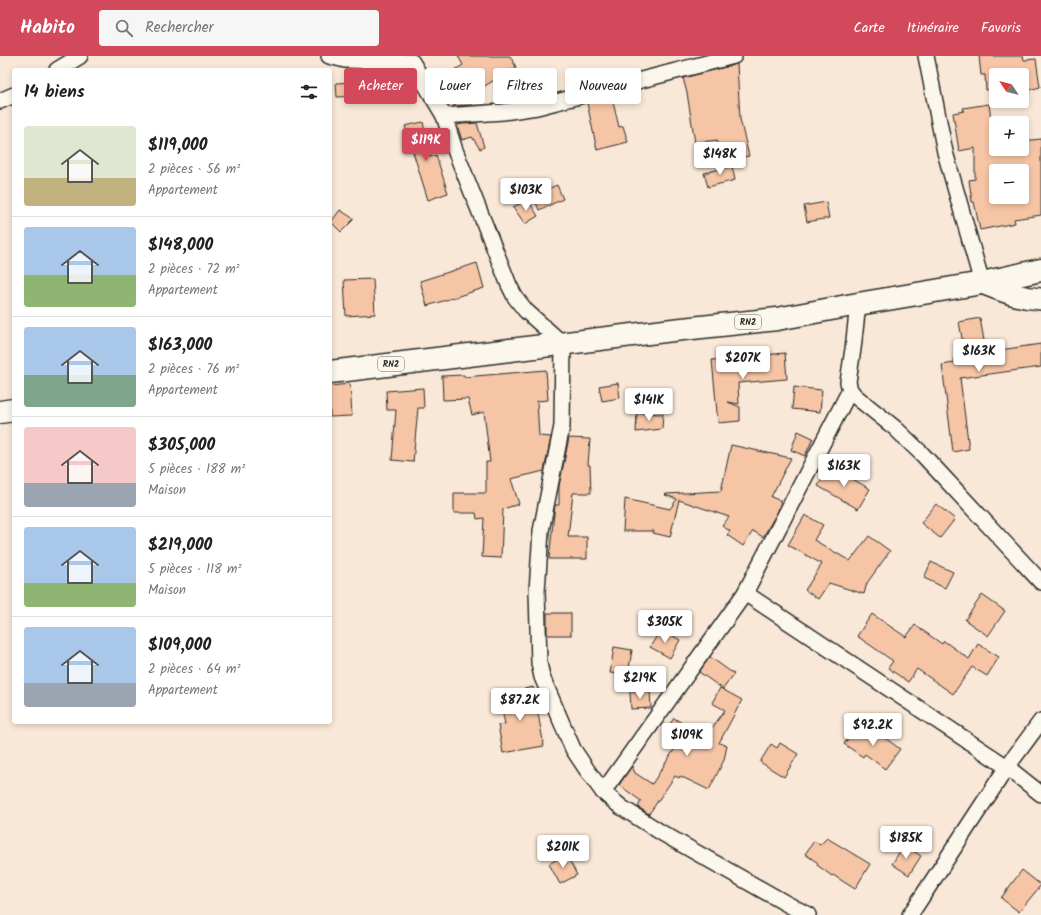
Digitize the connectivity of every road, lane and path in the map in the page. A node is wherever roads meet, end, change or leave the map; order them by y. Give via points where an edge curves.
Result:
1 (80, 56) edge
2 (329, 56) edge
3 (734, 56) edge
4 (926, 56) edge
5 (411, 59) edge
6 (60, 68) edge
7 (12, 96) edge
8 (0, 101) edge
9 (444, 116) junction
10 (1041, 270) edge
11 (982, 283) junction
12 (1041, 299) edge
13 (858, 304) junction
14 (563, 344) junction
15 (332, 372) edge
16 (850, 390) junction
17 (12, 410) edge
18 (0, 412) edge
19 (1041, 582) edge
20 (745, 594) junction
21 (1041, 721) edge
22 (1007, 767) junction
23 (603, 792) junction
24 (1041, 794) edge
25 (808, 915) edge
26 (910, 915) edge

1 - 6 street
2 - 5 street via 345,60
3 - 9 street via 537,107
4 - 11 street via 945,152
5 - 9 street
7 - 8 street
9 - 14 street via 509,285 526,311
10 - 11 highway, RN2
11 - 12 street via 1013,296
11 - 13 highway, RN2
13 - 14 highway, RN2 via 777,320
13 - 16 street via 848,382
14 - 15 highway, RN2
14 - 23 street via 562,426 541,531 537,591 539,663 542,677 573,749
16 - 19 street via 923,455
16 - 20 street
17 - 18 highway
20 - 22 street
20 - 23 street
21 - 22 street
22 - 24 street
22 - 26 street
23 - 25 street via 621,807 662,833

